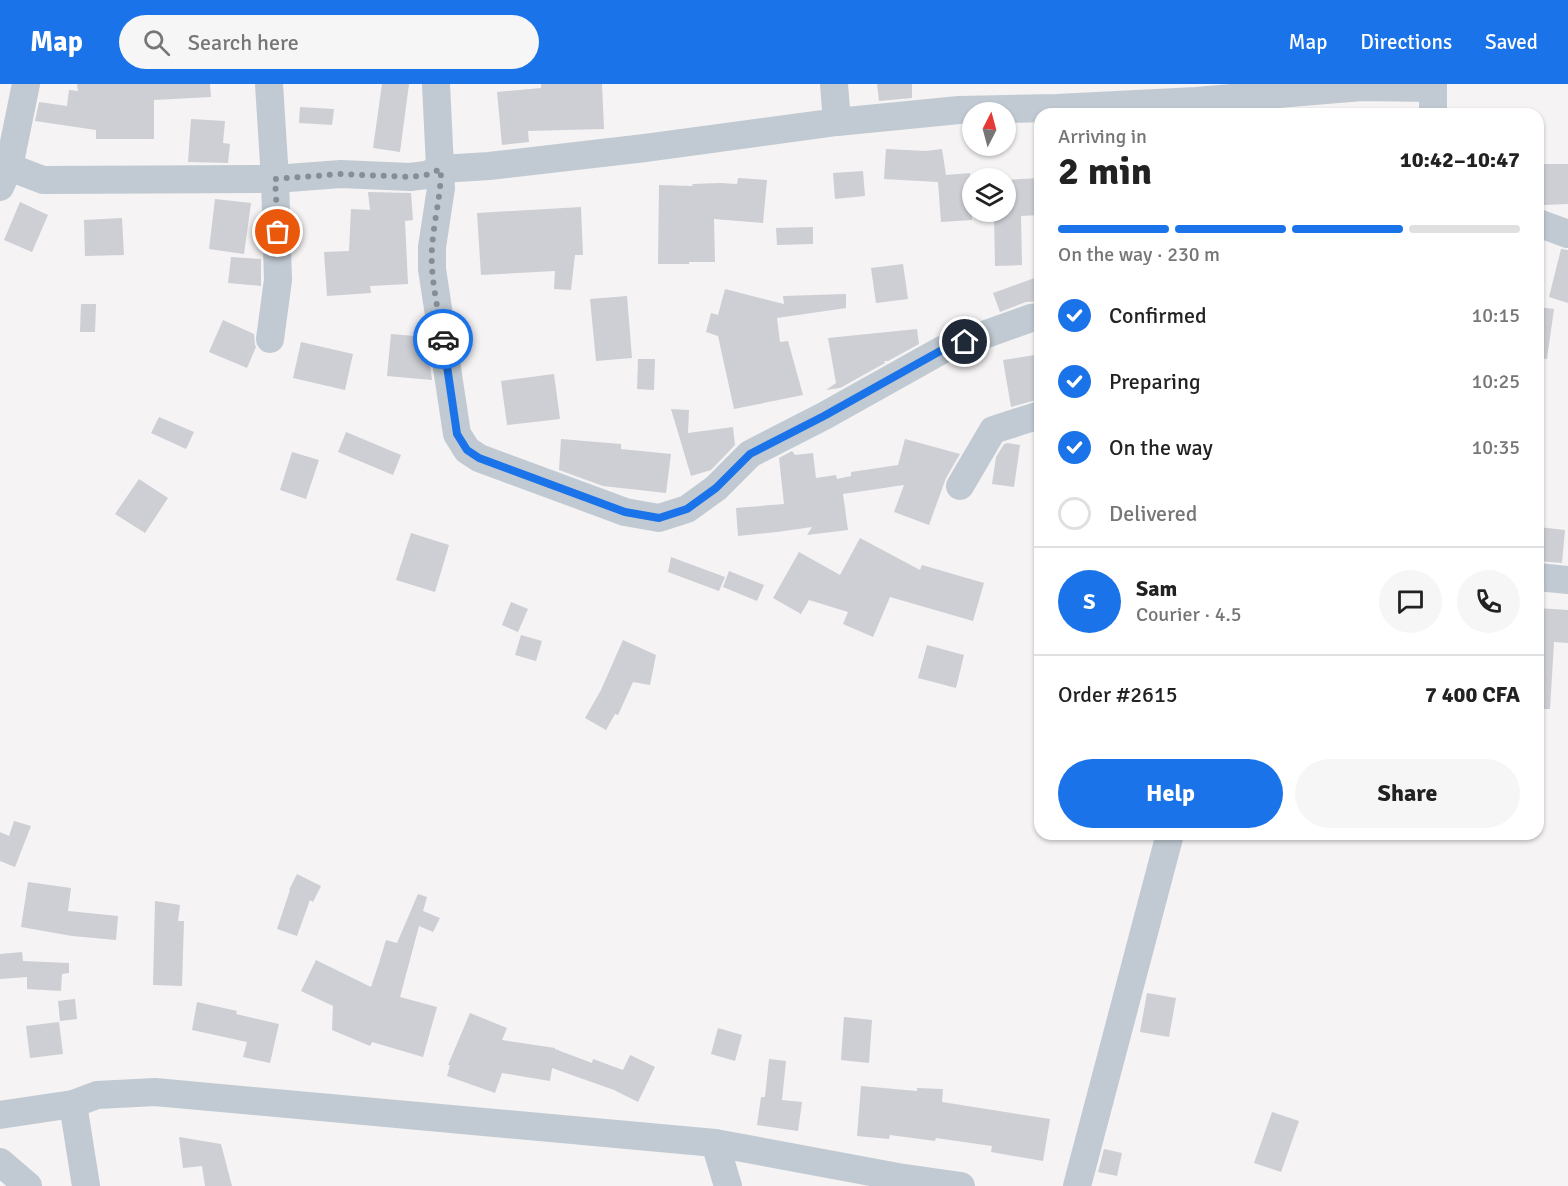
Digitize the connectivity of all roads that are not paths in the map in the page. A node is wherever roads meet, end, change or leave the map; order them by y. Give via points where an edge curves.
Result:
1 (26, 84) edge
2 (269, 84) edge
3 (436, 84) edge
4 (834, 84) edge
5 (1252, 90) edge
6 (1433, 95) edge
7 (1055, 102) edge
8 (837, 122) junction
9 (441, 169) junction
10 (5, 177) edge
11 (275, 179) junction
12 (1544, 225) edge
13 (1568, 234) edge
14 (1034, 318) edge
15 (270, 339) dead end
16 (1034, 417) edge
17 (960, 486) dead end
18 (1544, 578) edge
19 (1568, 580) edge
20 (1168, 840) edge
21 (73, 1104) junction
22 (0, 1115) edge
23 (715, 1143) junction
24 (0, 1162) edge
25 (28, 1186) edge
26 (86, 1186) edge
27 (728, 1186) edge
28 (961, 1186) edge
29 (1077, 1186) edge

1 - 10 street
2 - 11 street
3 - 9 street
4 - 8 street
5 - 6 street via 1362,87
5 - 7 street
7 - 8 street
8 - 9 street via 645,148
9 - 11 street via 410,177 341,174
9 - 14 street via 432,269 457,434 467,450 479,458 625,512 659,518 687,509 716,488 750,454 942,350
10 - 11 street
11 - 15 street via 278,280
12 - 13 street
16 - 17 street via 993,430
18 - 19 street
20 - 29 street
21 - 22 street
21 - 23 street via 97,1095 154,1092
21 - 26 street
23 - 27 street
23 - 28 street
24 - 25 street

